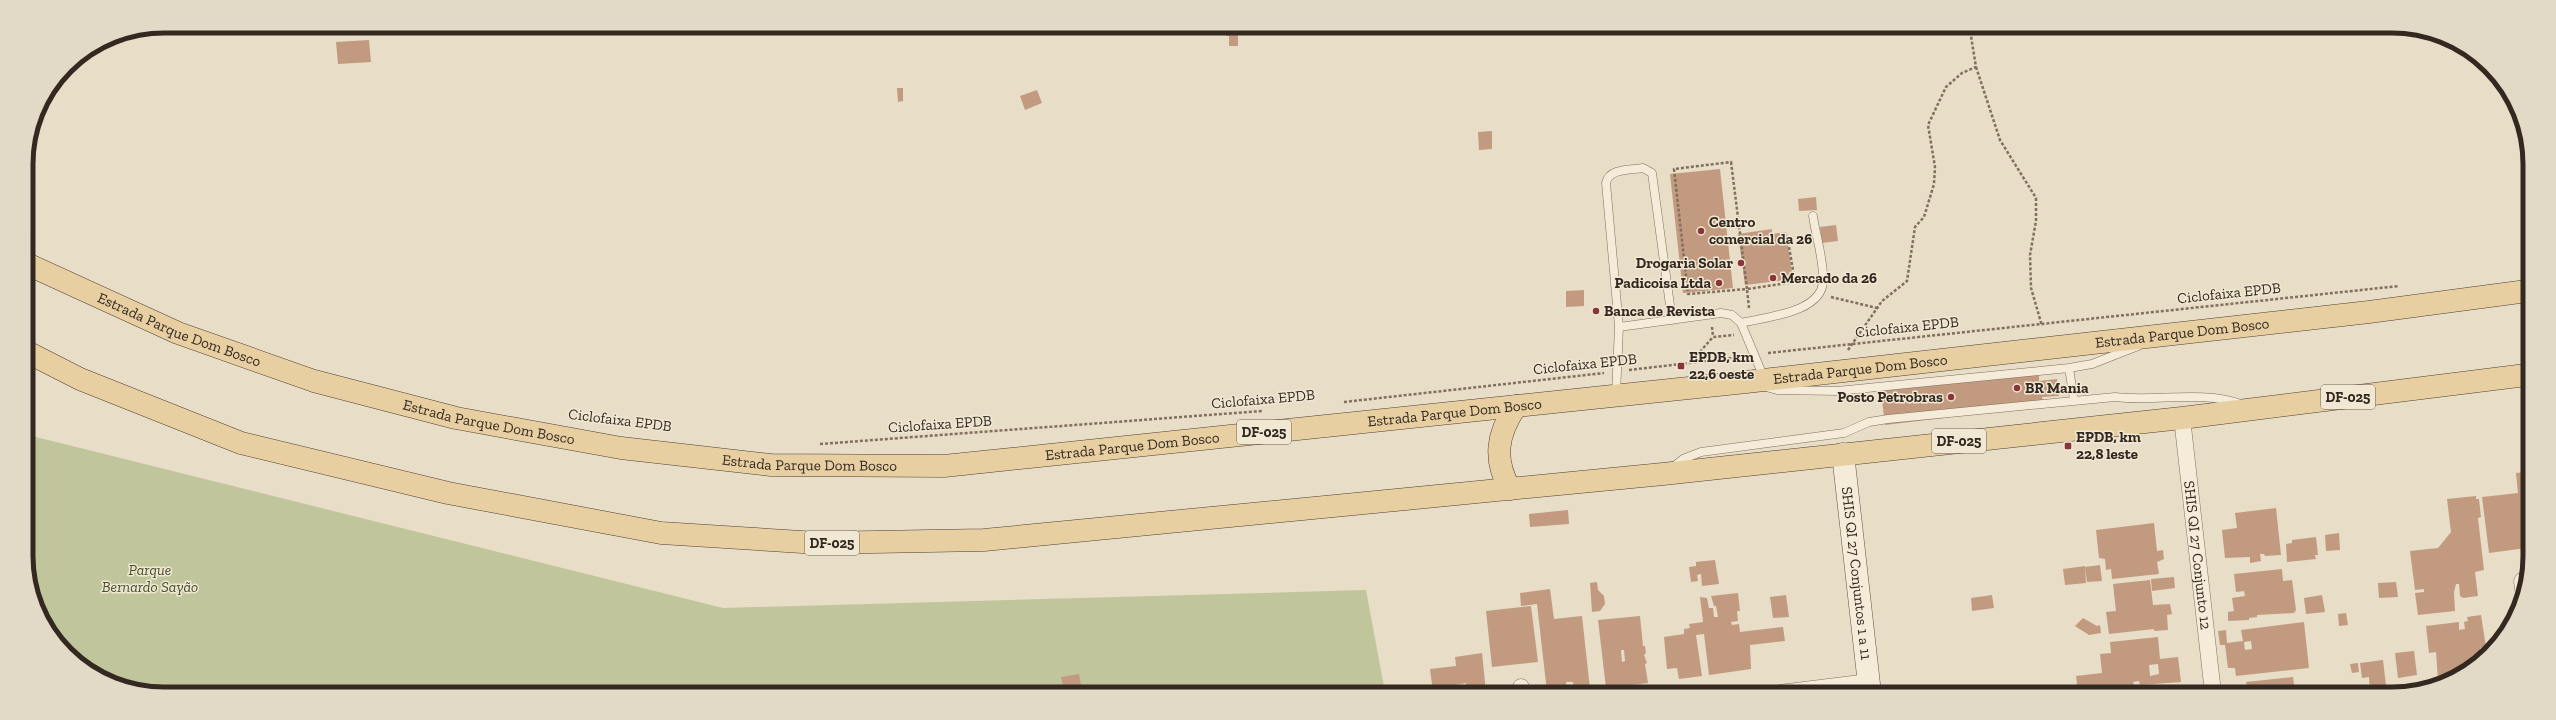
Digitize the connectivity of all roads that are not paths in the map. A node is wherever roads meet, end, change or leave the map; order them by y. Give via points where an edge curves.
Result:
1 (1813, 216) dead end
2 (33, 267) edge
3 (2523, 292) edge
4 (1672, 320) junction
5 (1741, 323) junction
6 (1619, 327) junction
7 (2160, 335) junction
8 (33, 355) edge
9 (2069, 368) junction
10 (2523, 375) edge
11 (1755, 381) junction
12 (1616, 395) junction
13 (2074, 400) junction
14 (1516, 406) junction
15 (2254, 409) junction
16 (2182, 418) junction
17 (1843, 454) junction
18 (1663, 474) junction
19 (1510, 489) junction
20 (1869, 687) edge
21 (2212, 687) edge

1 - 5 lane via 1823,281 1820,295 1808,305 1793,311
2 - 14 main road, Estrada Parque Dom Bosco / DF-025 via 178,333 314,381 456,418 621,448 771,465 944,466
3 - 7 main road, Estrada Parque Dom Bosco / DF-025 via 2369,312
4 - 5 lane via 1721,312
4 - 6 lane
4 - 6 lane via 1652,174 1643,168 1612,172 1606,182
5 - 11 lane via 1754,355
6 - 12 lane
7 - 9 lane via 2115,357
7 - 11 main road, Estrada Parque Dom Bosco / DF-025
8 - 19 main road, DF-025 via 80,379 241,443 448,493 661,533 818,543 984,540
9 - 11 lane via 1837,391 1777,390
9 - 13 lane
10 - 15 main road, DF-025
11 - 12 main road, Estrada Parque Dom Bosco / DF-025
12 - 14 main road, Estrada Parque Dom Bosco / DF-025
13 - 15 lane via 2198,396 2224,398
13 - 18 lane via 1888,418 1869,422 1844,433 1701,452 1683,459
14 - 19 main road via 1506,421 1499,456 1501,473
15 - 16 main road, DF-025
16 - 17 main road, DF-025
16 - 21 street, SHIS QI 27 Conjunto 12
17 - 18 main road, DF-025
17 - 20 street, SHIS QI 27 Conjuntos 1 a 11
18 - 19 main road, DF-025

